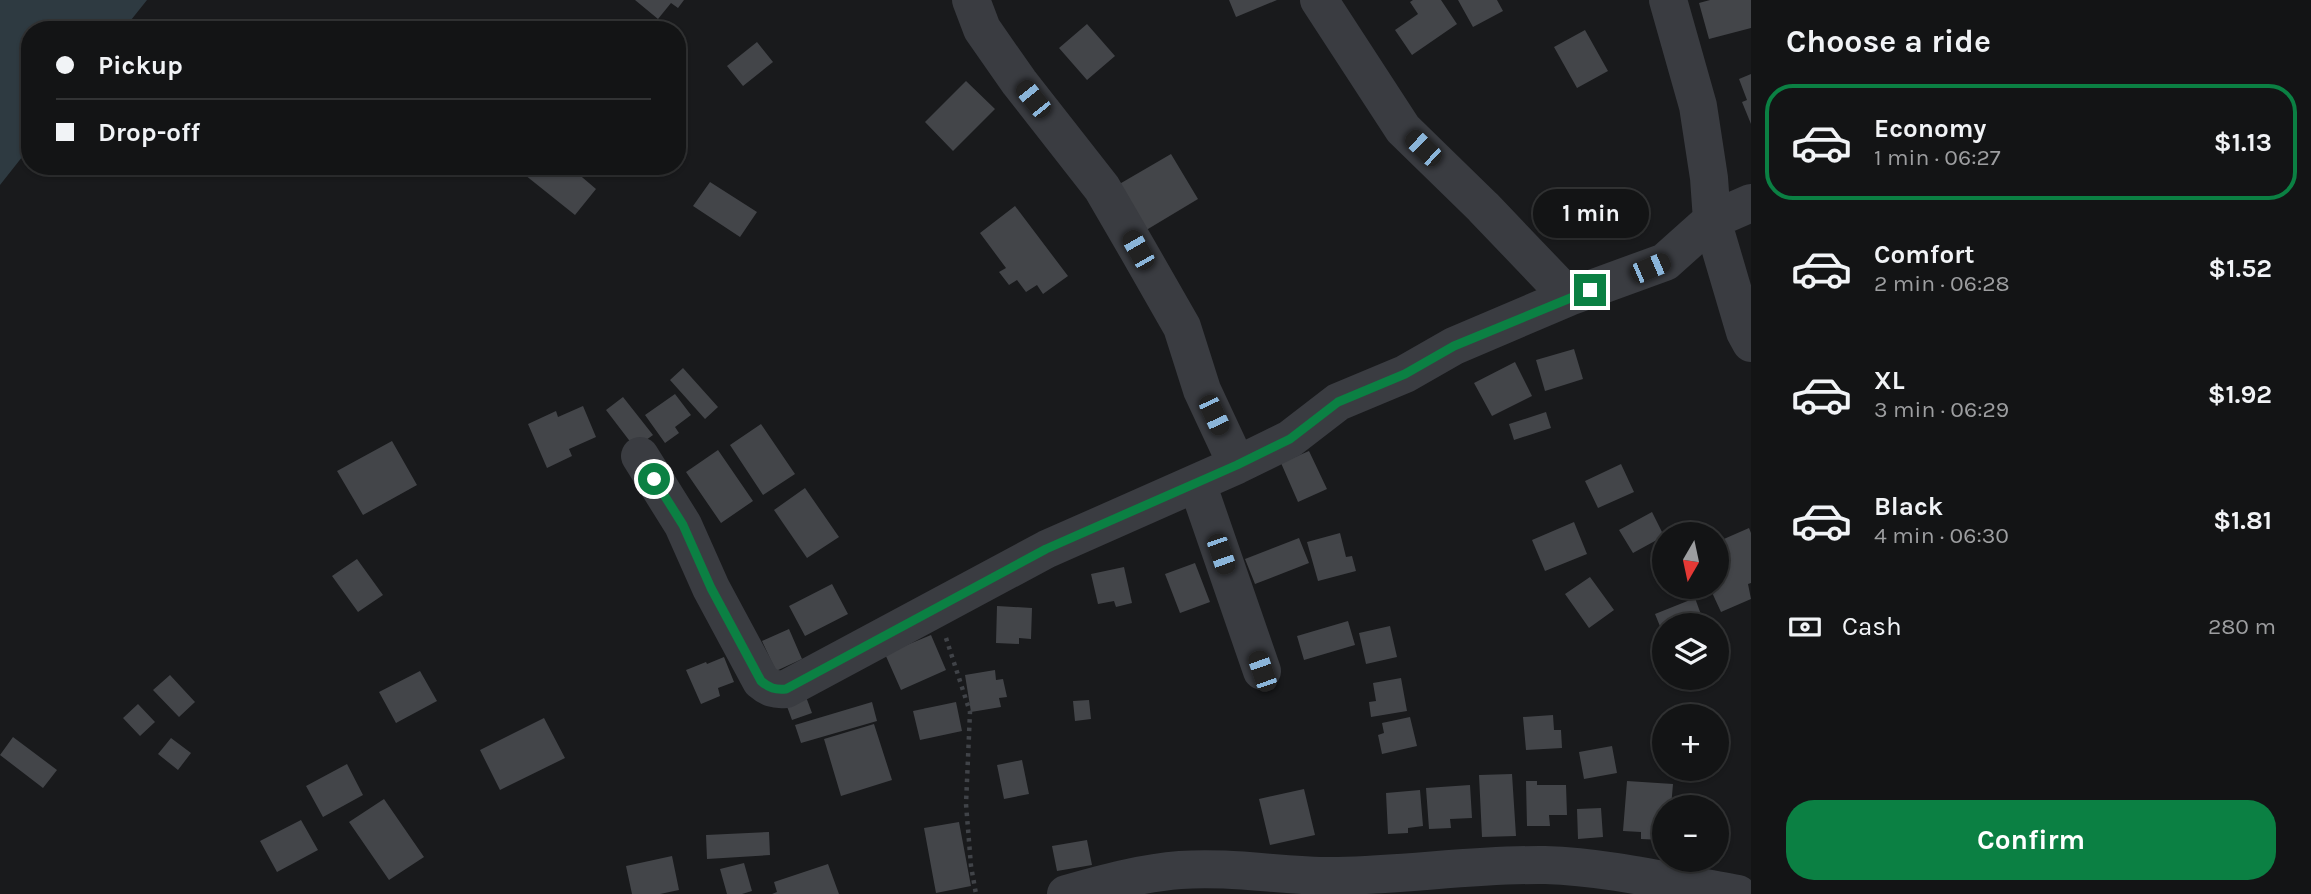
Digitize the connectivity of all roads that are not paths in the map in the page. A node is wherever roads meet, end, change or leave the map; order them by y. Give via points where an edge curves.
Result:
1 (971, 0) edge
2 (1319, 0) edge
3 (1668, 0) edge
4 (1751, 203) edge
5 (1712, 220) junction
6 (1569, 298) junction
7 (1751, 343) edge
8 (640, 456) dead end
9 (1237, 465) junction
10 (1197, 483) junction
11 (1262, 671) dead end
12 (1296, 884) edge
13 (1066, 894) edge
14 (1738, 894) edge

1 - 9 street via 982,29 1102,188 1138,250 1182,327 1202,390
2 - 6 street via 1404,129
3 - 5 street via 1698,106
4 - 5 street
5 - 6 street via 1665,262
5 - 7 street
6 - 9 street via 1338,402 1290,439
8 - 10 street via 683,525 761,681 777,690 1046,549
9 - 10 street
10 - 11 street
12 - 13 street via 1230,870 1180,870
12 - 14 street via 1546,865 1596,869

